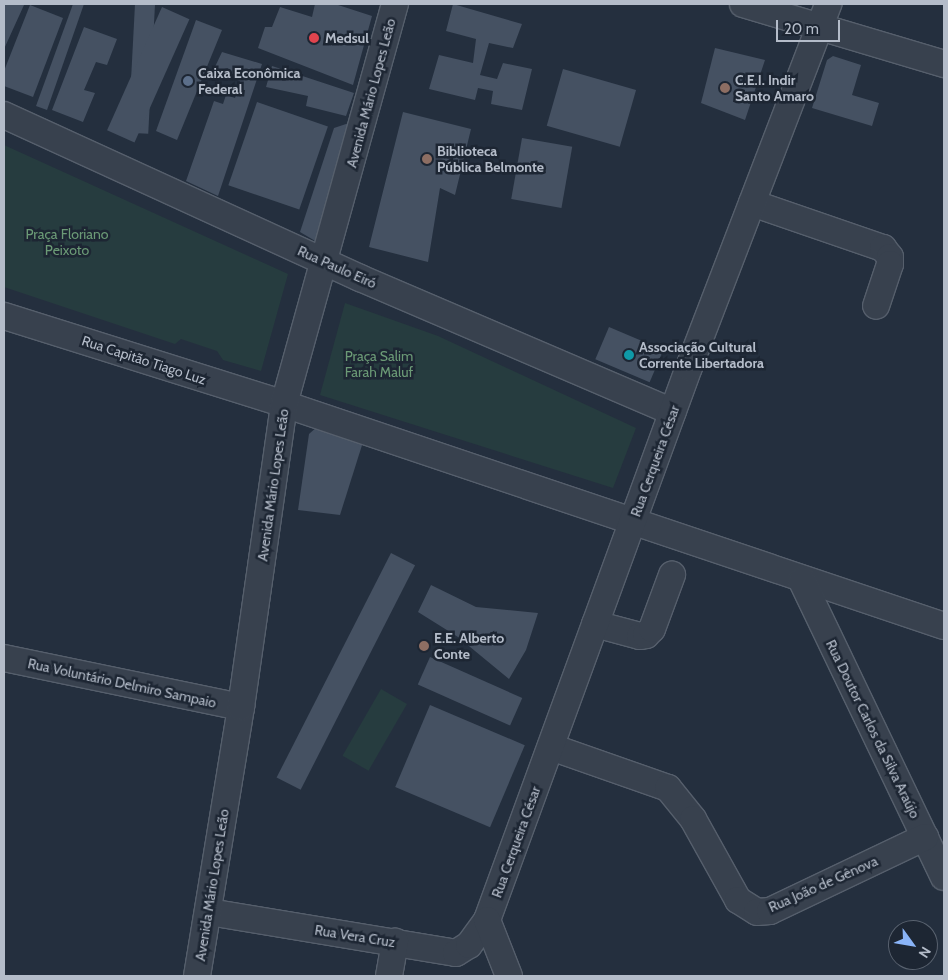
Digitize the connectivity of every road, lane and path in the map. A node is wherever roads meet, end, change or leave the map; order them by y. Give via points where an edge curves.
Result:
1 (396, 4) edge
2 (743, 4) edge
3 (824, 15) edge
4 (944, 64) edge
5 (4, 114) edge
6 (752, 203) junction
7 (325, 262) junction
8 (876, 306) dead end
9 (4, 316) edge
10 (284, 404) junction
11 (673, 412) junction
12 (633, 522) junction
13 (672, 575) dead end
14 (802, 581) junction
15 (596, 624) junction
16 (944, 626) edge
17 (4, 658) edge
18 (241, 707) junction
19 (551, 747) junction
20 (925, 837) junction
21 (944, 877) edge
22 (208, 912) junction
23 (487, 920) junction
24 (395, 942) junction
25 (197, 976) edge
26 (389, 976) edge
27 (509, 976) edge

1 - 7 street, Avenida Mário Lopes Leão
2 - 3 street
3 - 4 street
3 - 6 street, Rua Cerqueira César
5 - 7 street, Rua Paulo Eiró
6 - 8 street via 883,248 890,257 890,264
6 - 11 street, Rua Cerqueira César
7 - 10 street, Avenida Mário Lopes Leão
7 - 11 street, Rua Paulo Eiró
9 - 10 street, Rua Capitão Tiago Luz
10 - 12 street, Rua Capitão Tiago Luz
10 - 18 street, Avenida Mário Lopes Leão
11 - 12 street, Rua Cerqueira César
12 - 14 street, Rua Capitão Tiago Luz
12 - 15 street, Rua Cerqueira César
13 - 15 street via 652,629 646,635
14 - 16 street, Rua Capitão Tiago Luz
14 - 20 street, Rua Doutor Carlos da Silva Araújo
15 - 19 street, Rua Cerqueira César
17 - 18 street, Rua Voluntário Delmiro Sampaio
18 - 22 street, Avenida Mário Lopes Leão
19 - 20 street, Rua João de Gênova via 668,788 693,819 738,900 757,912 770,911
19 - 23 street, Rua Cerqueira César
20 - 21 street, Rua Doutor Carlos da Silva Araújo
22 - 24 street, Rua Vera Cruz
22 - 25 street, Avenida Mário Lopes Leão
23 - 24 street, Rua Vera Cruz via 470,945 456,953
23 - 27 street
24 - 26 street

